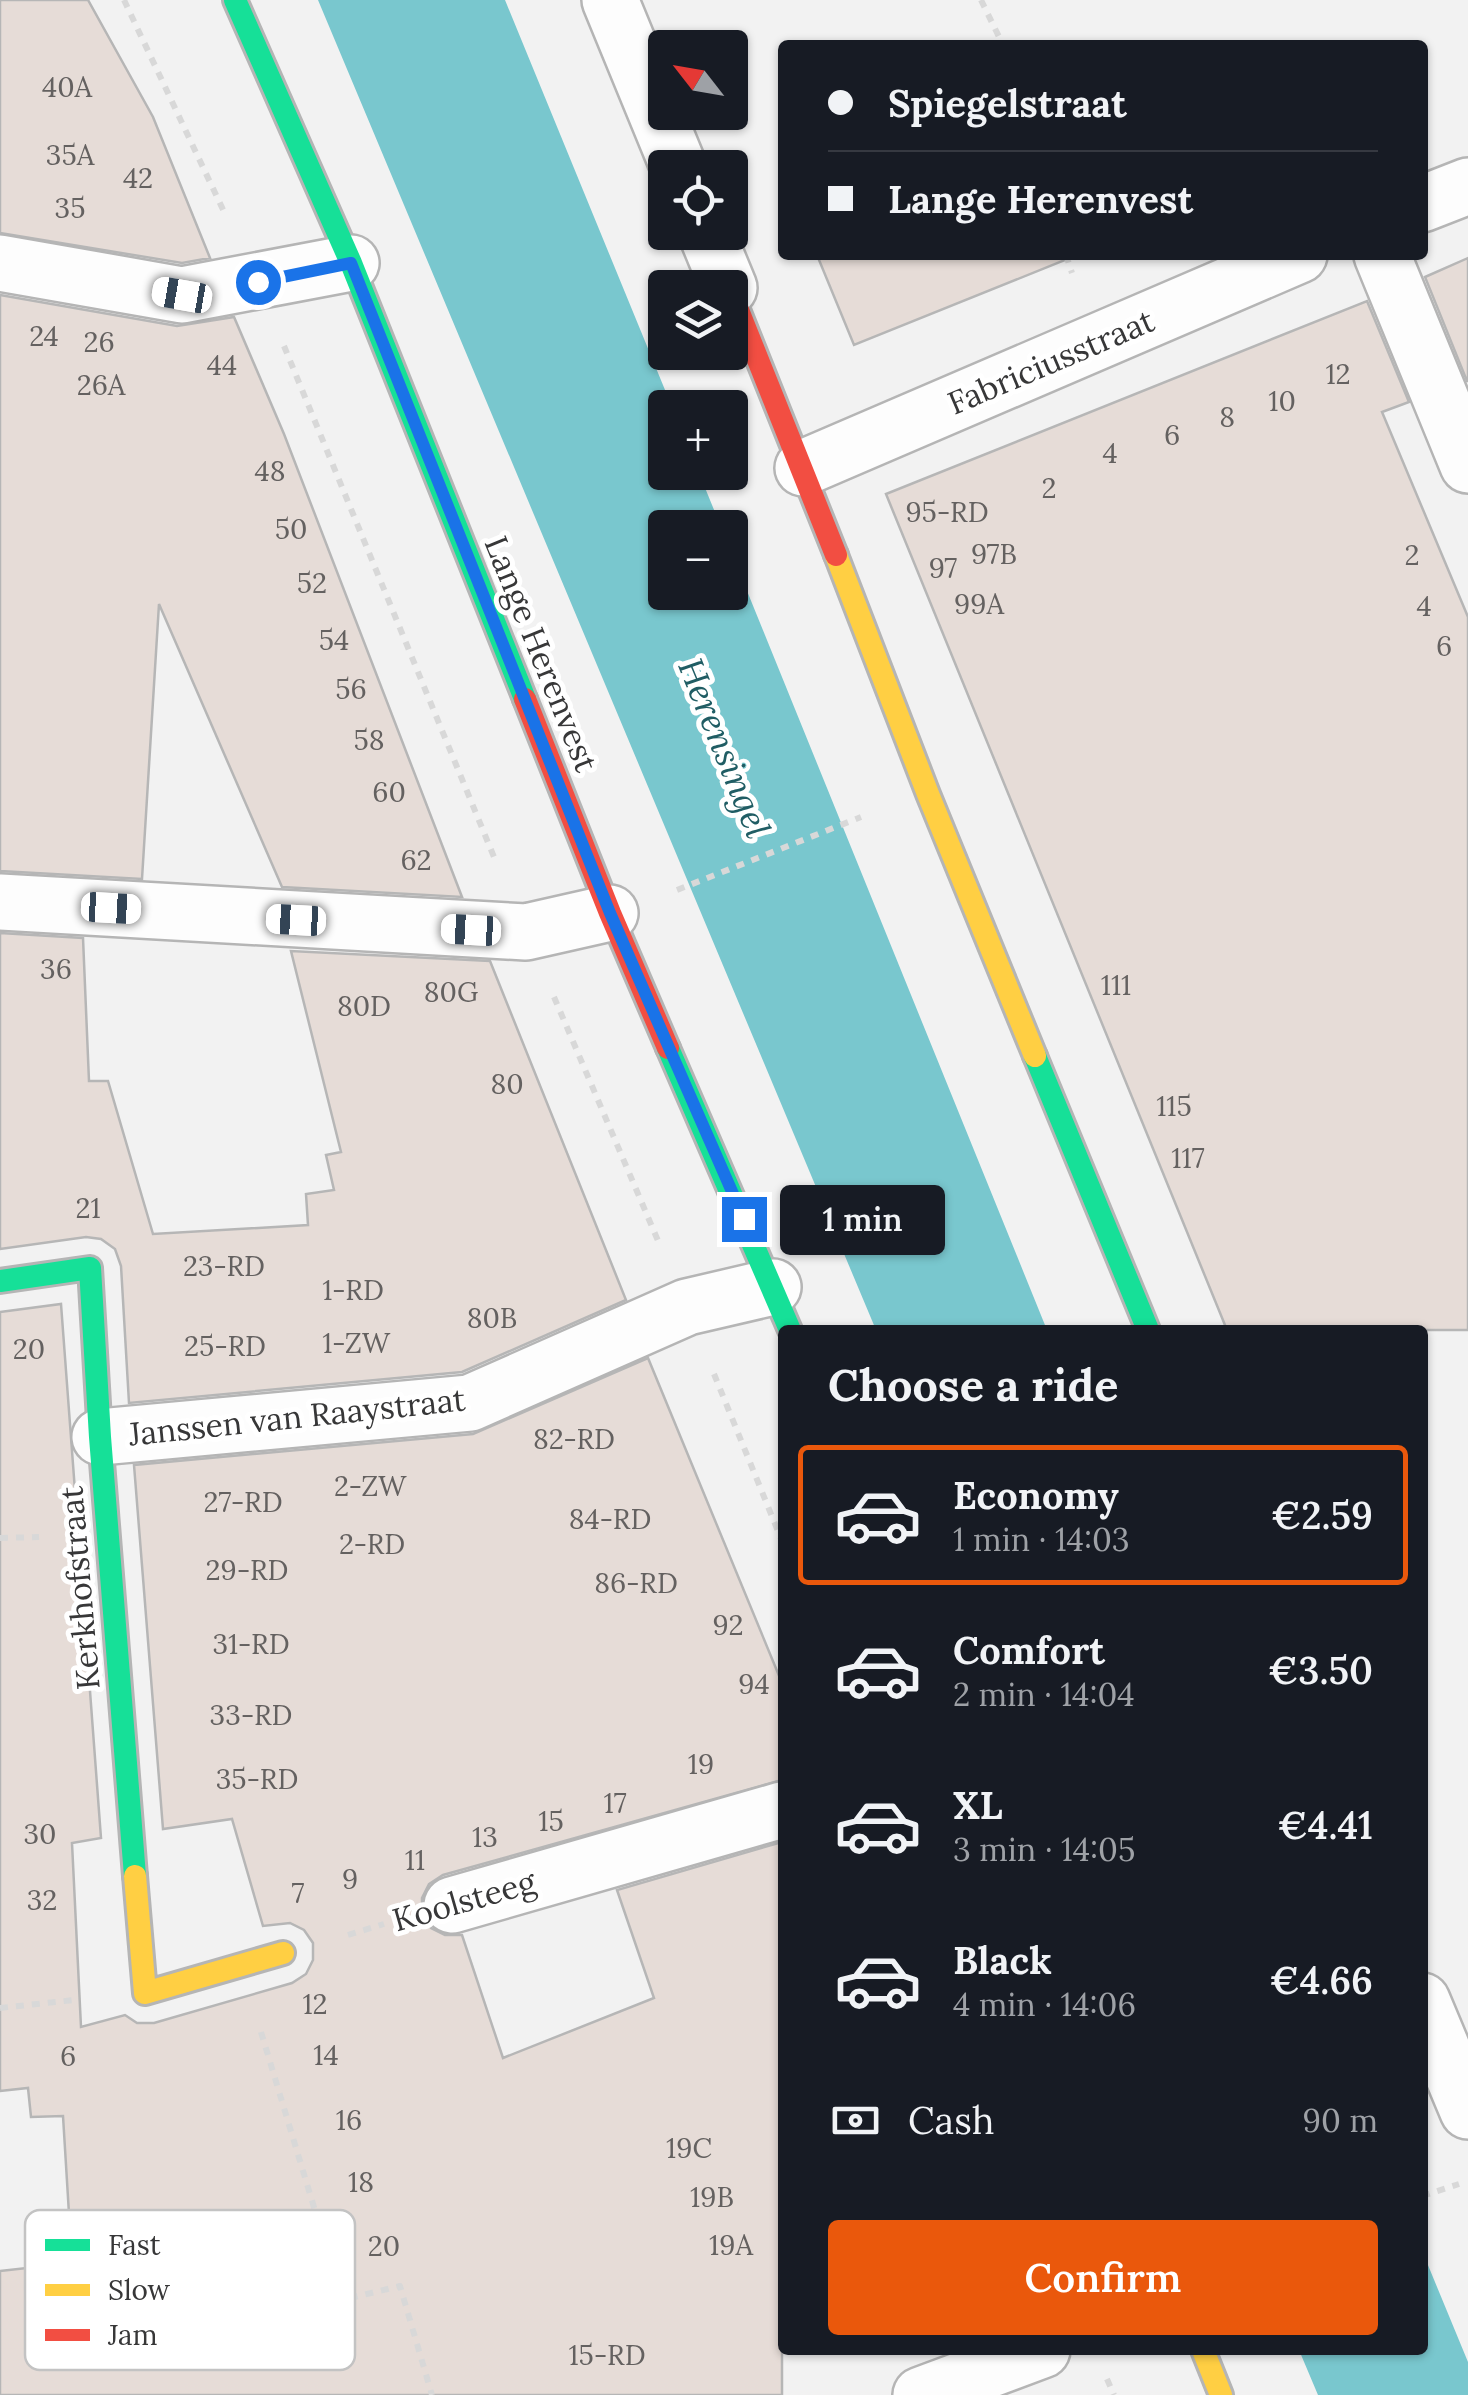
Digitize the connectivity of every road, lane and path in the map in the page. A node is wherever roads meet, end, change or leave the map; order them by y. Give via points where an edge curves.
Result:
1 (124, 0) edge
2 (235, 0) edge
3 (610, 0) edge
4 (980, 0) edge
5 (1000, 40) edge
6 (672, 150) edge
7 (1468, 186) edge
8 (1428, 202) edge
9 (1287, 260) edge
10 (1384, 260) edge
11 (0, 263) edge
12 (351, 263) junction
13 (258, 282) junction
14 (748, 335) edge
15 (1468, 465) edge
16 (803, 468) junction
17 (843, 823) dead end
18 (691, 886) dead end
19 (0, 902) edge
20 (610, 913) junction
21 (526, 932) junction
22 (0, 1280) edge
23 (687, 1307) junction
24 (782, 1309) edge
25 (1146, 1325) edge
26 (100, 1437) junction
27 (778, 1531) edge
28 (778, 1811) edge
29 (452, 1905) joint
30 (283, 1953) joint
31 (240, 1965) junction
32 (1428, 2013) edge
33 (1462, 2078) edge
34 (1468, 2180) edge
35 (1428, 2194) edge
36 (315, 2210) edge
37 (355, 2297) edge
38 (1029, 2355) edge
39 (1205, 2355) edge
40 (432, 2395) edge
41 (922, 2395) edge
42 (1222, 2395) edge

1 - 13 path
2 - 12 street, Lange Herenvest
3 - 6 street
4 - 5 path
7 - 8 street
9 - 16 street, Fabriciusstraat
10 - 15 street
11 - 13 street via 182,295
12 - 13 street
12 - 20 street, Lange Herenvest
13 - 21 path
14 - 16 street
16 - 25 street via 928,794
17 - 18 path
19 - 21 street
20 - 21 street
20 - 24 street, Lange Herenvest
21 - 23 path
22 - 26 street, Kerkhofstraat via 90,1268
23 - 24 street, Janssen van Raaystraat
23 - 26 street, Janssen van Raaystraat via 470,1403
23 - 27 path
26 - 31 street, Kerkhofstraat via 144,1993
28 - 29 street, Koolsteeg
29 - 30 path, Koolsteeg
30 - 31 street
31 - 36 path
32 - 33 street
34 - 35 path
37 - 40 path via 400,2286
38 - 41 street
39 - 42 street

